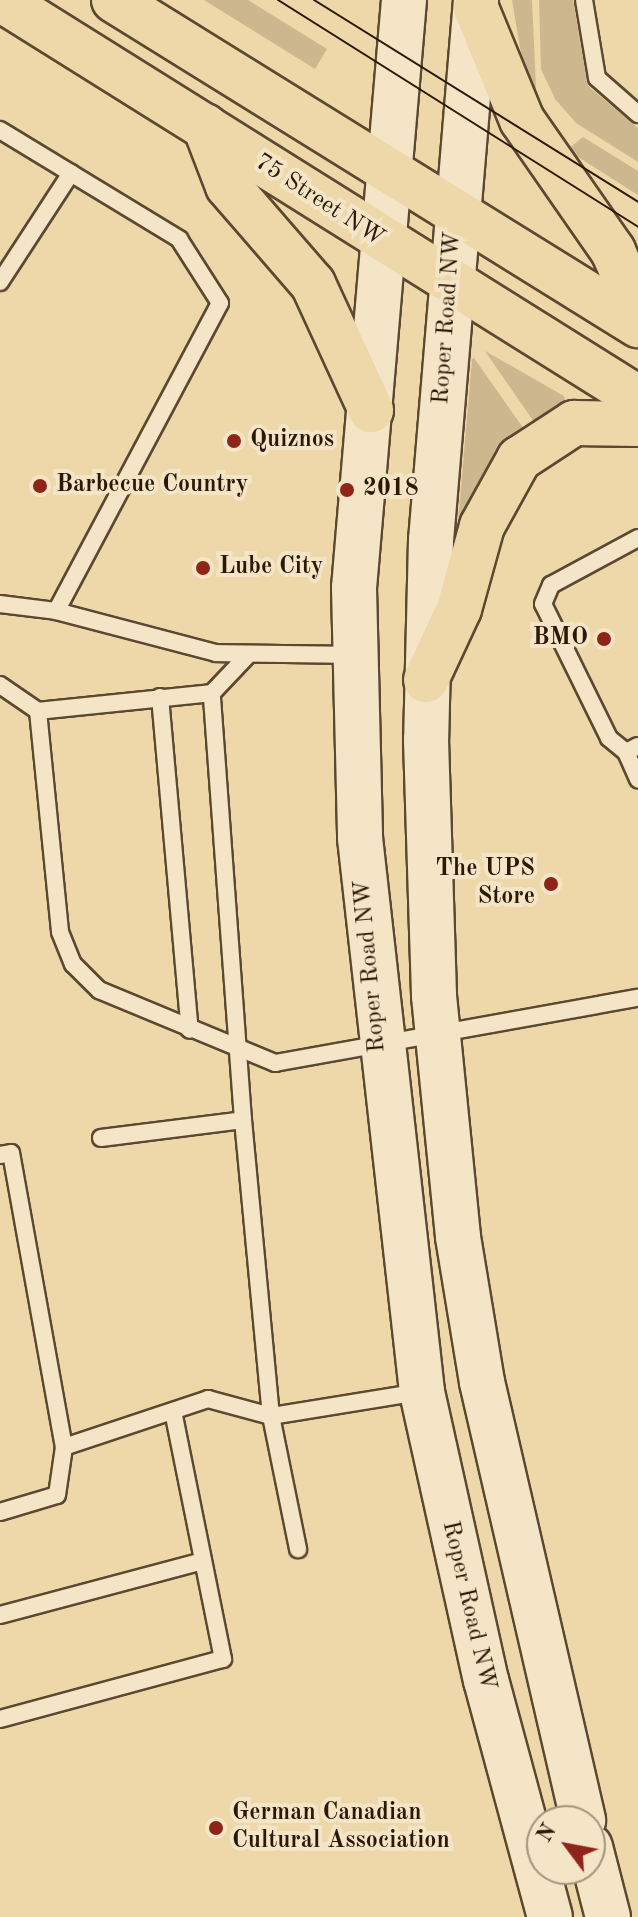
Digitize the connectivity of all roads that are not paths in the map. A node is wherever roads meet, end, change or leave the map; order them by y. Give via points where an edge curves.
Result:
1 (2, 0) edge
2 (114, 0) edge
3 (404, 0) edge
4 (584, 0) edge
5 (476, 4) edge
6 (638, 114) edge
7 (205, 126) junction
8 (0, 130) edge
9 (385, 171) junction
10 (71, 173) junction
11 (456, 215) junction
12 (382, 243) junction
13 (0, 282) edge
14 (451, 285) junction
15 (638, 308) edge
16 (638, 325) edge
17 (638, 398) edge
18 (371, 410) junction
19 (638, 424) edge
20 (638, 538) edge
21 (0, 604) edge
22 (56, 611) junction
23 (351, 655) junction
24 (247, 656) junction
25 (426, 680) junction
26 (0, 685) edge
27 (212, 693) junction
28 (160, 697) junction
29 (38, 711) junction
30 (632, 749) edge
31 (638, 779) edge
32 (638, 998) edge
33 (190, 1030) junction
34 (437, 1037) junction
35 (378, 1049) junction
36 (238, 1051) junction
37 (243, 1120) junction
38 (101, 1138) dead end
39 (0, 1155) edge
40 (422, 1392) junction
41 (173, 1412) junction
42 (271, 1416) junction
43 (64, 1447) junction
44 (0, 1512) edge
45 (298, 1549) dead end
46 (203, 1561) junction
47 (0, 1615) edge
48 (0, 1719) edge
49 (579, 1805) edge
50 (600, 1885) edge
51 (550, 1917) edge
52 (608, 1917) edge

1 - 7 main road, 75 Street NW
2 - 9 main road
3 - 9 main road, Roper Road NW
4 - 6 lane via 597,78
5 - 11 main road, Roper Road NW
5 - 15 main road via 522,120 613,251
7 - 12 main road, 75 Street NW
7 - 18 main road via 228,186 313,284
8 - 10 lane
9 - 11 main road
9 - 12 main road, Roper Road NW
10 - 13 lane
10 - 22 lane via 179,239 220,303
11 - 14 main road, Roper Road NW
11 - 16 main road
12 - 14 main road, 75 Street NW
12 - 18 main road, Roper Road NW
14 - 17 main road, 75 Street NW
14 - 25 main road, Roper Road NW
18 - 23 main road, Roper Road NW
19 - 25 main road via 574,423 519,459 482,526 459,609
20 - 30 lane via 551,585 543,604 609,738
21 - 22 lane
22 - 24 lane via 188,648
23 - 24 lane
23 - 35 main road, Roper Road NW
24 - 27 lane
25 - 34 main road, Roper Road NW
26 - 29 lane
27 - 28 lane
27 - 36 lane
28 - 29 lane
28 - 33 lane
29 - 33 lane via 60,932 73,964 99,990
30 - 31 lane
32 - 34 lane
33 - 36 lane
34 - 35 lane
34 - 49 main road, Roper Road NW via 458,1237 482,1382
35 - 36 lane via 275,1063
35 - 40 main road, Roper Road NW
36 - 37 lane
37 - 38 lane
37 - 42 lane
39 - 43 lane via 11,1153
40 - 42 lane
40 - 51 main road, Roper Road NW via 482,1665
41 - 42 lane via 208,1399
41 - 43 lane
41 - 46 lane
42 - 45 lane
43 - 44 lane via 57,1495
46 - 47 lane
46 - 48 lane via 223,1659
50 - 52 main road

